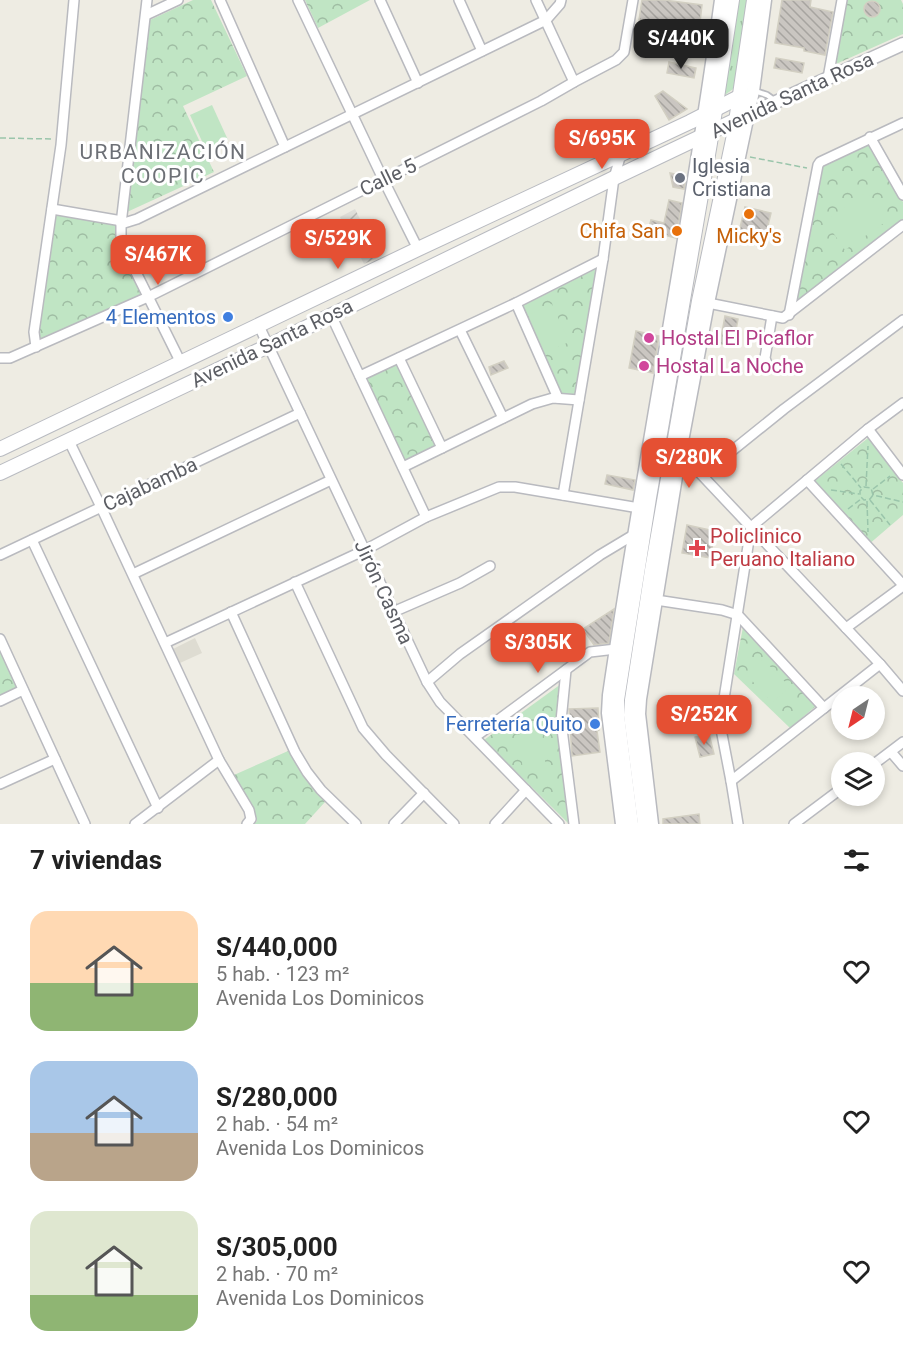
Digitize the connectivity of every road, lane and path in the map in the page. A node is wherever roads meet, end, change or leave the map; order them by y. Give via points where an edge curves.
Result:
1 (74, 0) edge
2 (147, 0) edge
3 (178, 0) edge
4 (220, 0) edge
5 (298, 0) edge
6 (380, 0) edge
7 (459, 0) edge
8 (536, 0) edge
9 (561, 0) edge
10 (633, 0) edge
11 (721, 0) edge
12 (732, 0) edge
13 (754, 0) edge
14 (765, 0) edge
15 (843, 0) edge
16 (146, 15) junction
17 (546, 20) junction
18 (903, 44) edge
19 (482, 51) junction
20 (828, 78) junction
21 (574, 82) junction
22 (418, 83) junction
23 (747, 93) junction
24 (776, 102) junction
25 (711, 111) junction
26 (352, 115) junction
27 (742, 117) junction
28 (903, 123) edge
29 (706, 134) junction
30 (0, 138) edge
31 (870, 138) junction
32 (62, 139) junction
33 (285, 147) junction
34 (621, 154) junction
35 (740, 156) junction
36 (817, 170) junction
37 (614, 178) junction
38 (383, 179) junction
39 (903, 195) edge
40 (52, 209) junction
41 (121, 223) junction
42 (903, 225) edge
43 (418, 249) junction
44 (603, 259) junction
45 (148, 297) junction
46 (516, 303) junction
47 (708, 303) junction
48 (331, 315) junction
49 (789, 315) junction
50 (772, 316) junction
51 (903, 320) edge
52 (259, 326) junction
53 (460, 330) junction
54 (268, 346) junction
55 (36, 347) junction
56 (0, 358) edge
57 (399, 358) junction
58 (181, 363) junction
59 (768, 367) dead end
60 (360, 376) junction
61 (558, 398) junction
62 (579, 400) junction
63 (903, 403) edge
64 (300, 413) junction
65 (503, 418) junction
66 (868, 429) junction
67 (69, 441) junction
68 (868, 442) dead end
69 (442, 448) junction
70 (0, 449) edge
71 (680, 452) junction
72 (841, 464) dead end
73 (403, 467) junction
74 (0, 473) edge
75 (898, 474) edge
76 (702, 475) junction
77 (643, 478) joint
78 (331, 480) junction
79 (807, 480) junction
80 (866, 487) junction
81 (861, 489) junction
82 (827, 490) dead end
83 (872, 490) junction
84 (860, 494) junction
85 (562, 495) junction
86 (873, 495) junction
87 (862, 498) junction
88 (868, 500) junction
89 (903, 502) edge
90 (644, 503) junction
91 (101, 507) junction
92 (849, 508) dead end
93 (426, 517) junction
94 (890, 525) dead end
95 (751, 527) junction
96 (868, 533) dead end
97 (635, 534) junction
98 (33, 540) junction
99 (365, 549) junction
100 (663, 553) junction
101 (0, 555) edge
102 (490, 566) dead end
103 (652, 570) junction
104 (133, 574) junction
105 (295, 582) junction
106 (903, 586) edge
107 (656, 600) junction
108 (231, 612) junction
109 (393, 612) junction
110 (738, 615) junction
111 (846, 628) junction
112 (0, 639) edge
113 (165, 643) junction
114 (616, 650) junction
115 (879, 664) junction
116 (566, 670) junction
117 (899, 679) edge
118 (427, 682) junction
119 (23, 690) junction
120 (903, 691) edge
121 (0, 701) edge
122 (824, 708) junction
123 (475, 737) junction
124 (903, 742) edge
125 (612, 744) junction
126 (891, 752) junction
127 (885, 756) edge
128 (55, 759) junction
129 (219, 760) junction
130 (623, 763) junction
131 (903, 766) edge
132 (731, 781) junction
133 (0, 784) edge
134 (526, 790) junction
135 (424, 793) junction
136 (831, 796) edge
137 (158, 808) junction
138 (84, 824) edge
139 (135, 824) edge
140 (246, 824) edge
141 (356, 824) edge
142 (394, 824) edge
143 (454, 824) edge
144 (495, 824) edge
145 (559, 824) edge
146 (574, 824) edge
147 (622, 824) edge
148 (631, 824) edge
149 (650, 824) edge
150 (738, 824) edge
151 (794, 824) edge

1 - 32 street
2 - 16 street
3 - 16 street
4 - 33 street
5 - 26 street
6 - 22 street
7 - 19 street
8 - 17 street
9 - 17 street
10 - 21 street, Calle 5 via 624,52
11 - 25 street
12 - 25 main road
13 - 23 main road
14 - 23 street
15 - 20 street
16 - 41 street
17 - 19 street
17 - 21 street
18 - 20 street, Avenida Santa Rosa
19 - 22 street
20 - 24 street, Avenida Santa Rosa
21 - 38 street, Calle 5
22 - 26 street
23 - 24 lane via 767,95
23 - 25 main road, Avenida Santa Rosa
23 - 27 main road
24 - 27 street, Avenida Santa Rosa
25 - 29 main road
25 - 34 main road, Avenida Santa Rosa
26 - 33 street
26 - 38 street
27 - 29 main road, Avenida Santa Rosa
27 - 35 street
27 - 103 main road via 699,301
28 - 31 street
29 - 37 main road, Avenida Santa Rosa
29 - 77 street
29 - 90 main road via 682,310
30 - 32 path
31 - 36 street via 820,162
31 - 39 street
32 - 40 street
33 - 41 street via 137,219
34 - 37 street
34 - 43 main road, Avenida Santa Rosa
35 - 36 path
35 - 47 street
36 - 49 street
37 - 44 street
37 - 48 main road, Avenida Santa Rosa
38 - 43 street
38 - 45 street, Calle 5
40 - 41 street
40 - 55 street via 34,332
41 - 45 street via 121,242
42 - 49 street
43 - 52 main road, Avenida Santa Rosa
44 - 46 street
44 - 62 street
45 - 55 street, Calle 5
45 - 58 street
46 - 53 street
46 - 61 street
47 - 50 street
47 - 71 street
48 - 54 main road, Avenida Santa Rosa
48 - 60 street
49 - 50 street
50 - 59 street via 765,358
51 - 76 street
52 - 54 street, Jirón Casma
52 - 58 main road, Avenida Santa Rosa
53 - 57 street
53 - 65 street
54 - 64 street, Jirón Casma
54 - 67 main road, Avenida Santa Rosa
55 - 56 street, Calle 5
57 - 60 street
57 - 69 street
58 - 70 main road, Avenida Santa Rosa
60 - 73 street
61 - 62 street
61 - 65 street via 532,404
62 - 85 street
63 - 66 street
64 - 78 street, Jirón Casma
64 - 91 street, Cajabamba
65 - 69 street
66 - 75 street
66 - 79 street
67 - 74 main road, Avenida Santa Rosa
67 - 91 street
68 - 80 path
69 - 73 street
71 - 76 street
71 - 100 street
72 - 81 path
73 - 93 street
75 - 83 path
76 - 95 street
77 - 90 main road
78 - 99 street, Jirón Casma
78 - 104 street
79 - 95 street
79 - 106 street
80 - 81 path
80 - 83 path
81 - 84 path
82 - 84 path
83 - 86 path
84 - 87 path
85 - 90 street
85 - 93 street via 499,487
86 - 88 path
86 - 89 path
87 - 88 path
87 - 92 path
88 - 94 path
88 - 96 path
90 - 97 street
90 - 130 main road via 616,709
91 - 98 street, Cajabamba
91 - 104 street
93 - 99 street
95 - 110 street
95 - 111 street
97 - 114 street
97 - 118 street via 459,654
98 - 101 street, Cajabamba
98 - 137 street
99 - 105 street
99 - 109 street, Jirón Casma
100 - 103 main road
100 - 107 street
102 - 109 street
103 - 149 main road via 631,705
104 - 113 street
105 - 108 street
105 - 135 street via 363,728
106 - 111 street
107 - 110 street
107 - 149 street via 639,710
108 - 113 street
108 - 141 street via 301,762 321,790
109 - 118 street, Jirón Casma
110 - 122 street
110 - 132 street via 720,724
111 - 115 street
112 - 119 street
113 - 129 street
114 - 116 street via 590,652
114 - 125 street via 608,713
115 - 117 street
115 - 122 street
116 - 123 street
116 - 146 street via 561,721
117 - 120 street
118 - 123 street, Jirón Casma via 440,702
119 - 121 street
119 - 128 street
122 - 132 street
123 - 134 street, Jirón Casma
124 - 126 street
125 - 130 main road
125 - 147 street
126 - 127 street
126 - 131 street
128 - 133 street
128 - 138 street
129 - 137 street
129 - 140 street via 249,810 251,819
130 - 148 main road
132 - 150 street
134 - 144 street
134 - 145 street, Jirón Casma
135 - 142 street
135 - 143 street
136 - 151 street
137 - 139 street

